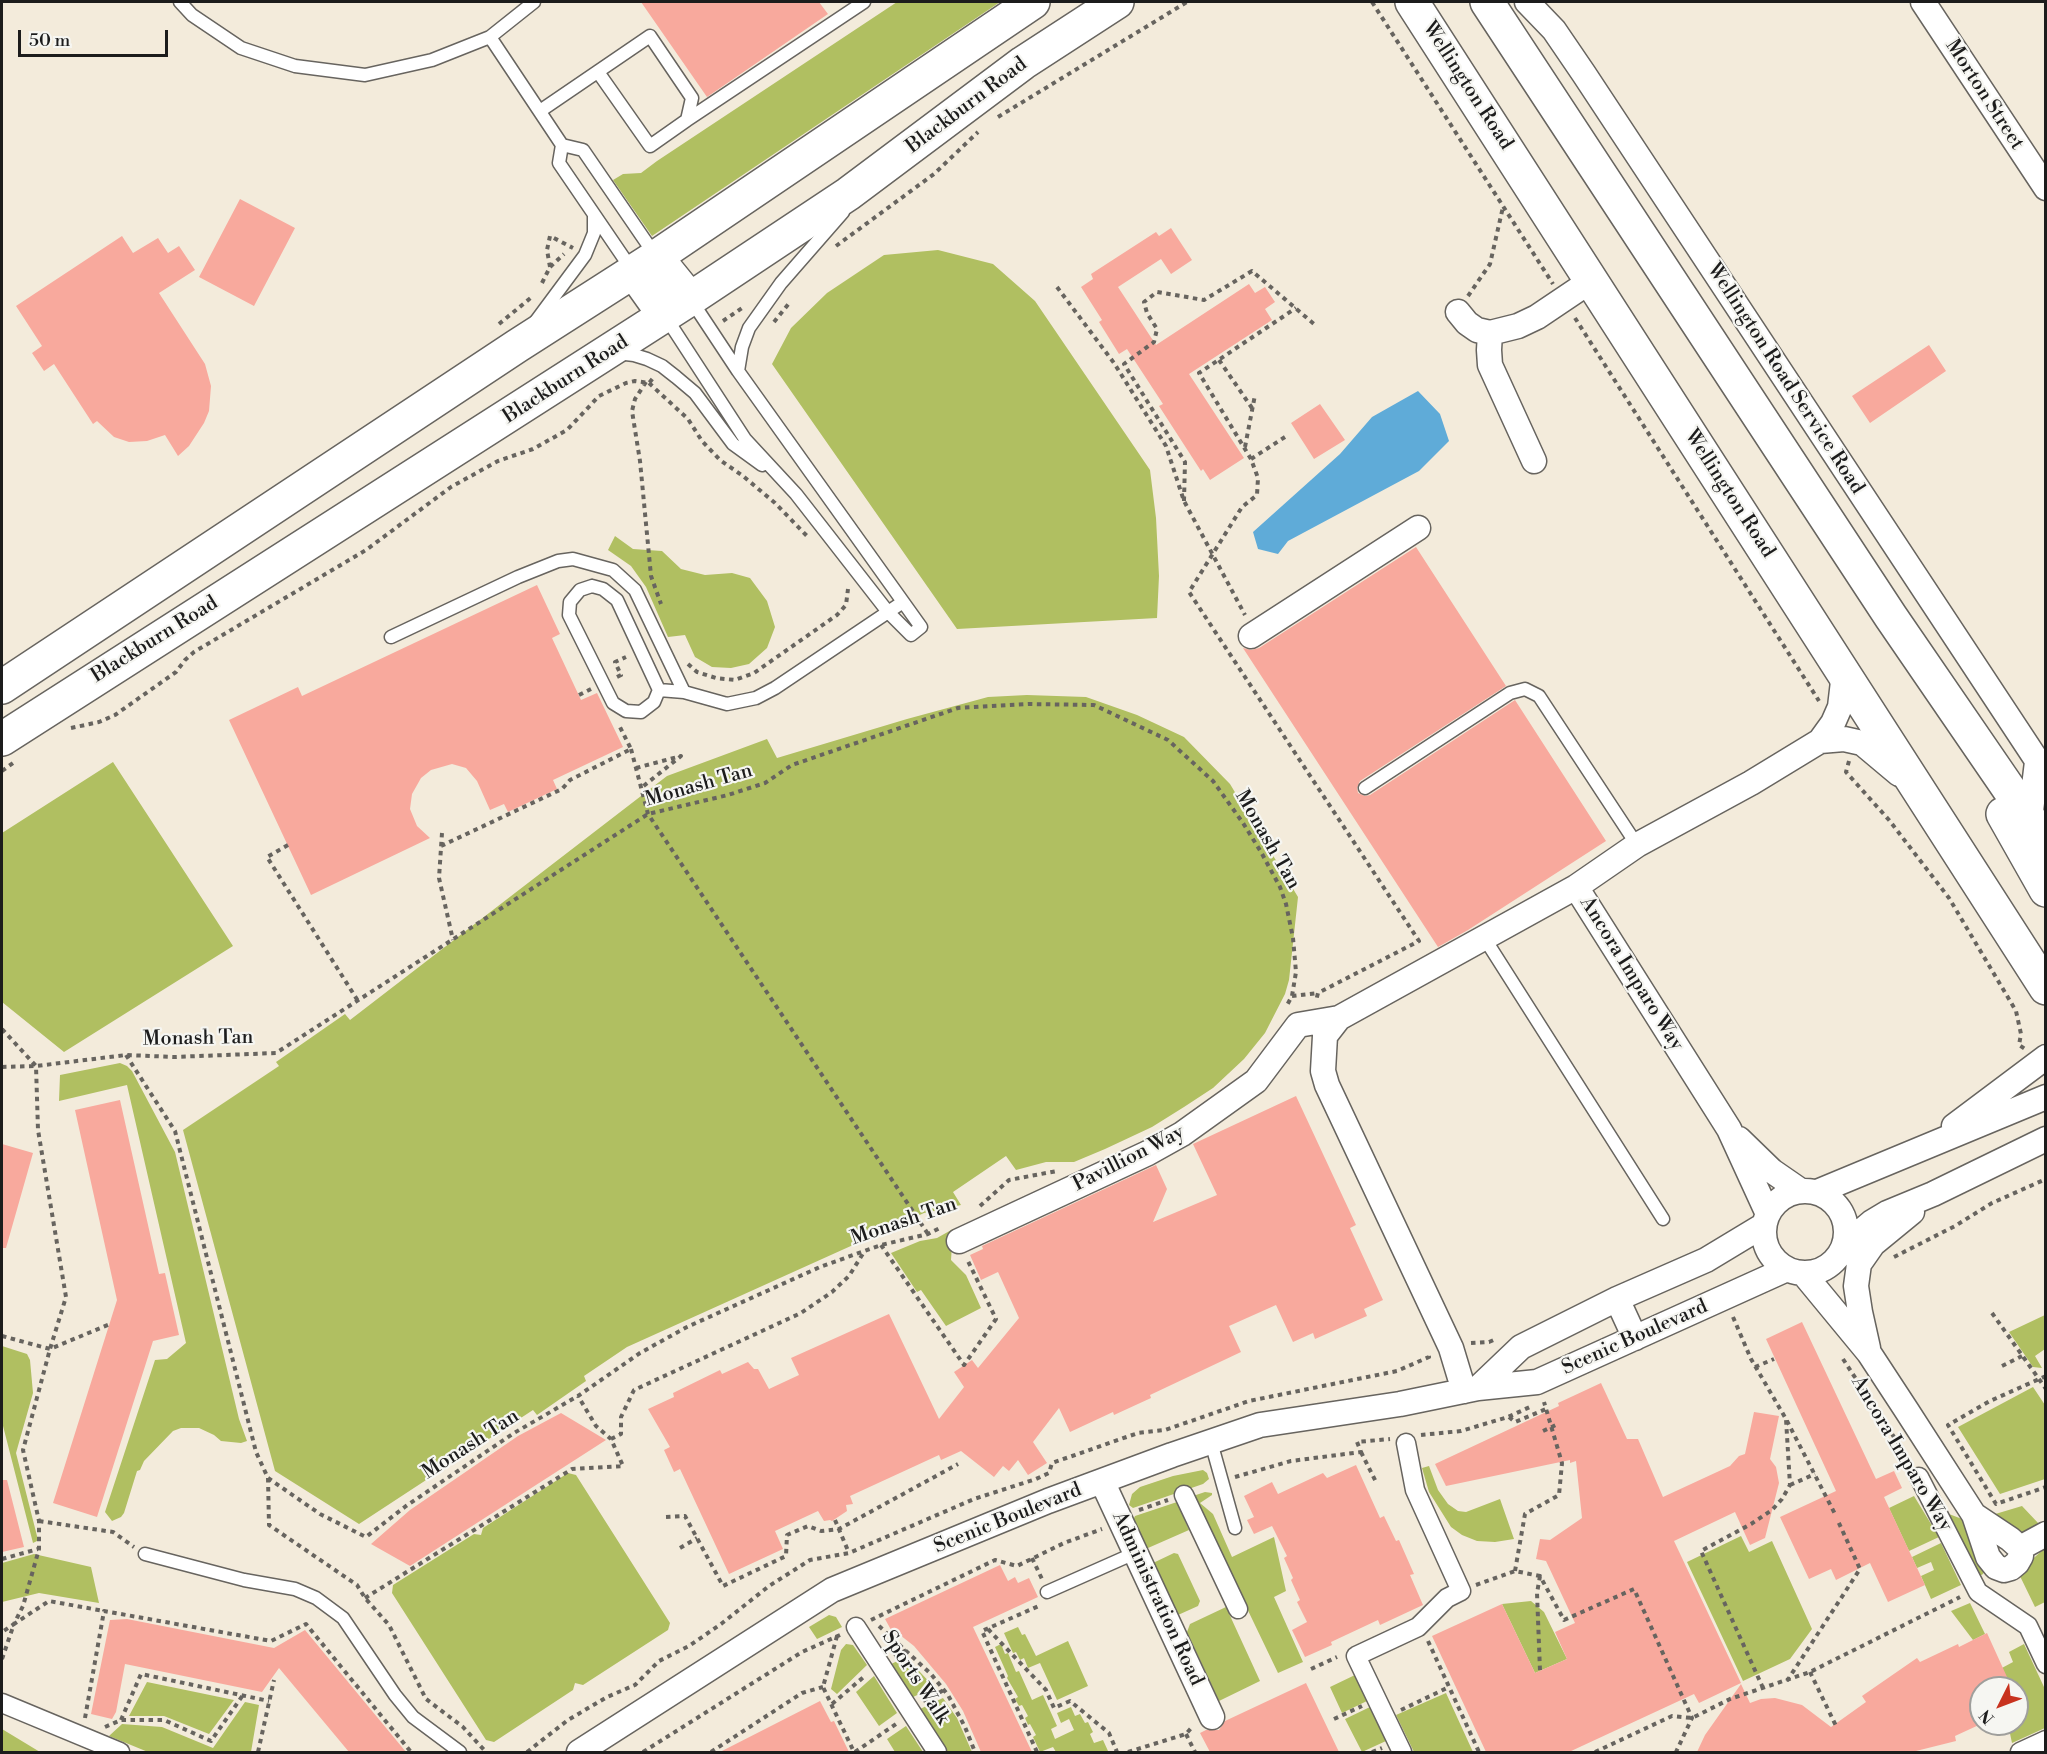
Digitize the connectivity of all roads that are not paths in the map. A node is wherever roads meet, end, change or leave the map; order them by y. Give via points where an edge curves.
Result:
1 (180, 2) edge
2 (534, 2) edge
3 (864, 2) edge
4 (1033, 2) edge
5 (1117, 2) edge
6 (1401, 2) edge
7 (1412, 2) edge
8 (1487, 2) edge
9 (1506, 2) edge
10 (1527, 2) edge
11 (1923, 2) edge
12 (490, 37) junction
13 (1452, 62) junction
14 (598, 72) junction
15 (1556, 107) junction
16 (540, 111) junction
17 (687, 120) junction
18 (562, 145) junction
19 (877, 173) junction
20 (2046, 188) edge
21 (593, 213) junction
22 (644, 264) junction
23 (1592, 280) junction
24 (677, 307) junction
25 (1458, 312) road end
26 (1490, 333) junction
27 (517, 346) junction
28 (609, 353) junction
29 (738, 371) junction
30 (1534, 461) dead end
31 (776, 473) junction
32 (1418, 528) dead end
33 (586, 563) junction
34 (592, 586) junction
35 (903, 602) junction
36 (888, 612) junction
37 (1891, 617) junction
38 (1251, 636) road end
39 (391, 637) dead end
40 (1844, 673) junction
41 (2, 687) edge
42 (659, 690) junction
43 (684, 692) junction
44 (1832, 734) junction
45 (10, 750) edge
46 (2041, 768) edge
47 (1365, 788) dead end
48 (1916, 788) junction
49 (2038, 831) edge
50 (1637, 844) junction
51 (1576, 887) junction
52 (2046, 890) edge
53 (1485, 939) junction
54 (2046, 988) edge
55 (1339, 1018) junction
56 (2045, 1058) edge
57 (2046, 1097) edge
58 (1729, 1129) junction
59 (2041, 1144) edge
60 (1920, 1150) junction
61 (1809, 1191) junction
62 (1933, 1194) junction
63 (1663, 1219) dead end
64 (1766, 1219) junction
65 (954, 1233) road end
66 (1838, 1254) junction
67 (1795, 1271) junction
68 (1617, 1299) junction
69 (1635, 1338) junction
70 (1869, 1353) junction
71 (1471, 1390) junction
72 (1401, 1441) road end
73 (1211, 1442) junction
74 (1919, 1477) road end
75 (1102, 1481) junction
76 (1184, 1495) road end
77 (1235, 1528) dead end
78 (2046, 1534) edge
79 (1134, 1553) junction
80 (145, 1554) road end
81 (1047, 1592) road end
82 (1238, 1609) dead end
83 (864, 1623) road end
84 (2046, 1664) edge
85 (2, 1702) edge
86 (1203, 1721) road end
87 (2046, 1740) edge
88 (120, 1752) edge
89 (460, 1752) edge
90 (579, 1752) edge
91 (937, 1752) edge
92 (1402, 1752) edge
93 (2020, 1752) edge

1 - 12 lane via 192,15 241,48 295,66 365,75 432,60
2 - 12 lane
3 - 17 lane
4 - 22 main road
5 - 19 main road, Blackburn Road via 1023,63
6 - 13 main road
7 - 13 main road, Wellington Road
8 - 15 main road
9 - 15 main road
10 - 46 street, Wellington Road Service Road via 1554,30 1584,74
11 - 20 street, Morton Street
12 - 16 lane
13 - 23 main road, Wellington Road
14 - 16 lane
14 - 17 lane via 650,146
14 - 17 lane via 650,36 692,98
15 - 37 main road
16 - 18 lane
18 - 21 lane via 559,163
18 - 22 lane via 583,150
19 - 24 main road, Blackburn Road
19 - 29 lane via 758,316 744,338
21 - 22 lane
21 - 27 lane via 594,233 585,255
22 - 24 main road
22 - 27 main road
23 - 26 street via 1518,326
23 - 40 main road, Wellington Road
24 - 28 main road, Blackburn Road
24 - 29 lane via 710,329
24 - 31 lane via 736,426
25 - 26 street via 1477,330
26 - 30 street via 1490,365
27 - 41 main road
28 - 31 lane via 634,355 662,366 695,393 733,444
28 - 45 main road, Blackburn Road
29 - 35 lane
31 - 36 lane via 817,519
32 - 38 street
33 - 34 lane
33 - 39 lane via 573,559 558,561
33 - 43 lane via 613,570 635,590
34 - 42 lane via 617,600
34 - 42 lane via 580,590 570,602 569,615 613,703 626,711 641,712 654,702
35 - 36 lane
35 - 36 lane via 921,627 911,635
36 - 43 lane via 756,698 727,704
37 - 49 main road
37 - 52 main road
40 - 44 street
40 - 48 main road, Wellington Road
42 - 43 lane
44 - 48 street via 1862,744
44 - 50 street
46 - 49 street, Wellington Road Service Road
47 - 50 lane via 1510,693 1525,689 1539,696
48 - 54 main road, Wellington Road
50 - 51 street
51 - 53 street, Ancora Imparo Way
51 - 58 street, Ancora Imparo Way
53 - 55 street, Ancora Imparo Way
53 - 63 lane
55 - 65 street, Pavillion Way via 1298,1025 1256,1081 1182,1134 1148,1153
55 - 71 street via 1325,1036 1323,1071 1327,1085
56 - 60 street
57 - 60 street
58 - 61 street, Ancora Imparo Way via 1772,1172
58 - 64 street, Ancora Imparo Way
59 - 62 street
60 - 61 street
61 - 64 street via 1783,1196
61 - 66 street via 1829,1197 1845,1219 1847,1232
62 - 66 street via 1872,1222
62 - 70 street via 1873,1244 1860,1264 1856,1286
64 - 67 street via 1764,1238 1769,1251 1776,1261
64 - 68 street, Scenic Boulevard via 1706,1260
66 - 67 street via 1818,1271
66 - 70 street, Ancora Imparo Way
67 - 69 street, Scenic Boulevard
67 - 70 street, Ancora Imparo Way
68 - 69 street
68 - 71 street, Scenic Boulevard via 1521,1347
69 - 71 street, Scenic Boulevard via 1537,1382
70 - 78 street, Ancora Imparo Way via 1974,1515 1988,1557 1996,1567 2011,1568 2017,1563 2020,1548
71 - 73 street, Scenic Boulevard via 1260,1425
72 - 92 street via 1415,1490 1461,1591 1420,1624 1356,1656
73 - 75 street, Scenic Boulevard
73 - 77 lane
74 - 84 street, Ancora Imparo Way via 1978,1592 2028,1626
75 - 79 street, Administration Road
75 - 90 street, Scenic Boulevard via 832,1590
76 - 82 street
79 - 81 lane
79 - 86 street, Administration Road
80 - 89 lane via 296,1589 316,1598 343,1618 413,1717
83 - 91 street, Sports Walk via 879,1663
85 - 88 street
87 - 93 street

